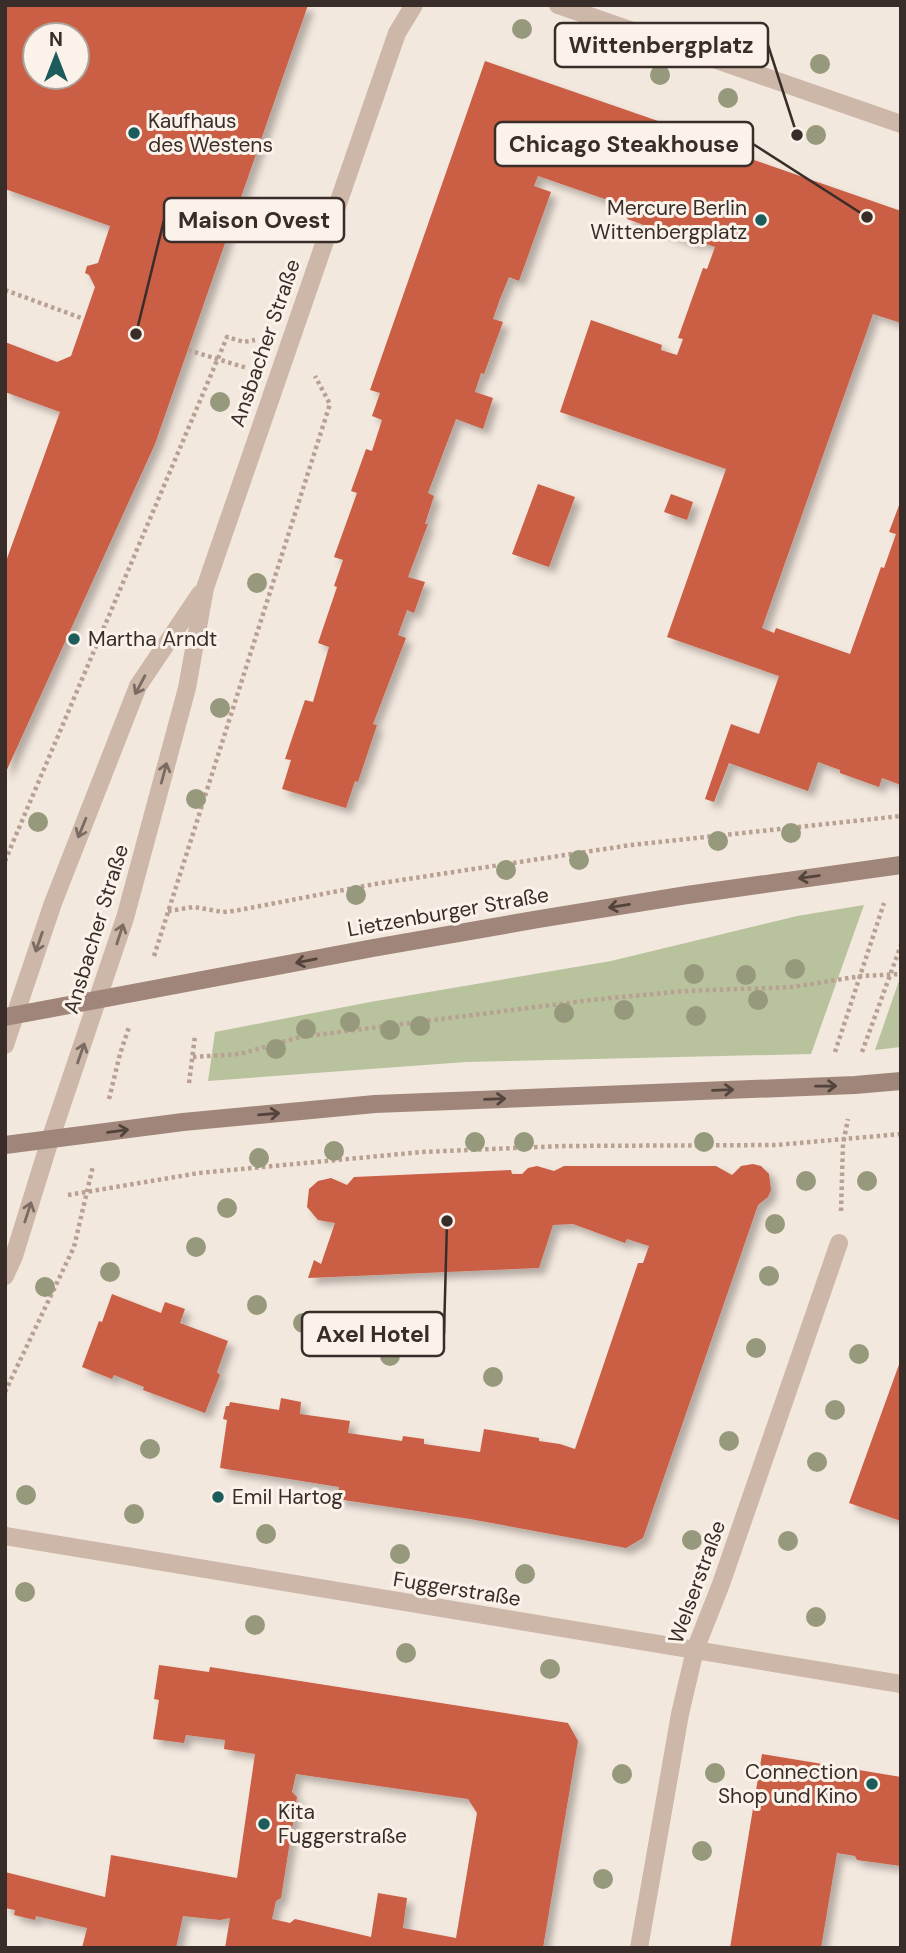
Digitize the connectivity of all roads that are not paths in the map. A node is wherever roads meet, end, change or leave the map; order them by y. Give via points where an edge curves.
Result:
1 (414, 5) edge
2 (558, 5) edge
3 (901, 124) edge
4 (205, 588) junction
5 (901, 865) edge
6 (99, 999) junction
7 (10, 1016) edge
8 (5, 1045) edge
9 (901, 1081) edge
10 (50, 1140) junction
11 (5, 1146) edge
12 (839, 1244) road end
13 (5, 1276) edge
14 (5, 1536) edge
15 (695, 1650) junction
16 (901, 1684) edge
17 (639, 1948) edge

1 - 4 street, Ansbacher Straße via 397,33
2 - 3 street
6 -> 4 street, Ansbacher Straße via 187,688
4 -> 7 street, Ansbacher Straße via 138,686
5 -> 6 main road, Lietzenburger Straße via 566,915
6 - 7 main road, Lietzenburger Straße
10 -> 6 street, Ansbacher Straße
7 - 8 street, Ansbacher Straße
10 -> 9 main road via 375,1104
10 - 11 main road
13 -> 10 street, Ansbacher Straße
12 - 15 street, Welserstraße
14 - 15 street, Fuggerstraße
15 - 16 street, Fuggerstraße
15 - 17 street, Welserstraße

